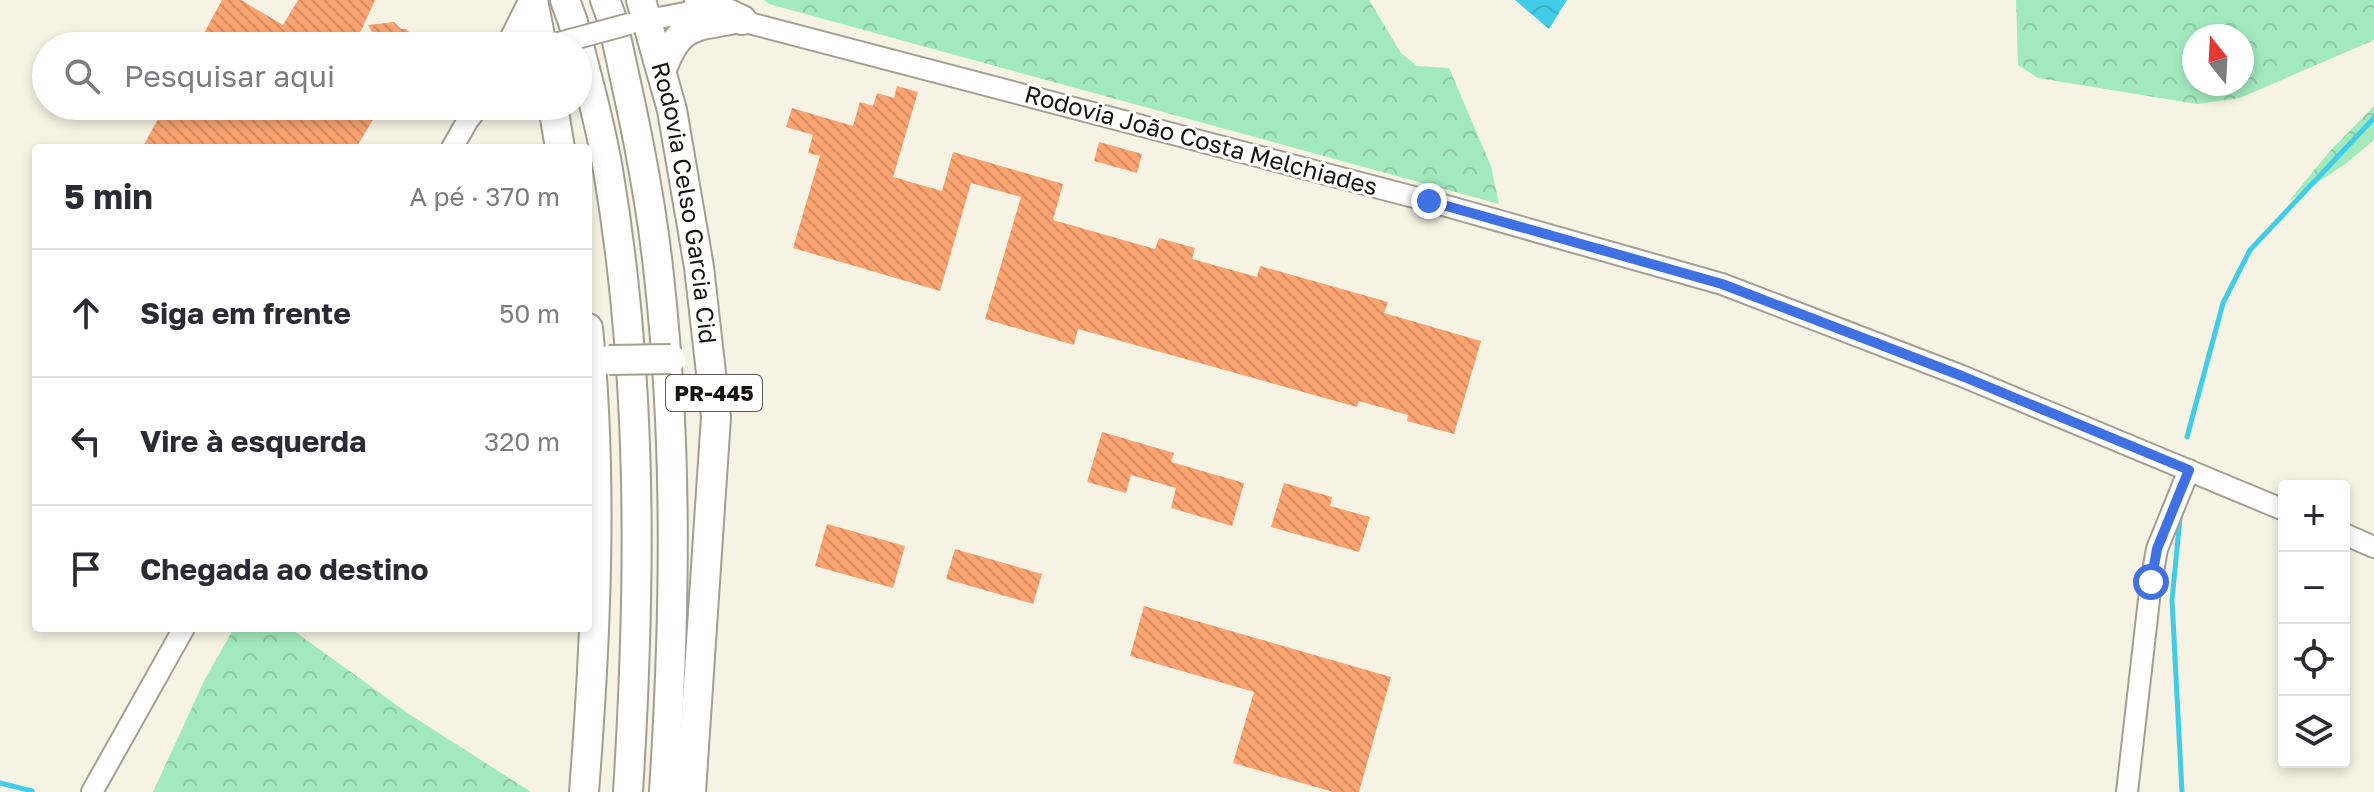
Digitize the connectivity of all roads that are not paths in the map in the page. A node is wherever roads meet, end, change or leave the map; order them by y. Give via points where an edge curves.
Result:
1 (565, 0) edge
2 (605, 0) edge
3 (699, 0) edge
4 (533, 1) edge
5 (639, 15) edge
6 (743, 21) junction
7 (518, 32) edge
8 (545, 32) edge
9 (575, 32) edge
10 (589, 32) edge
11 (662, 69) junction
12 (592, 101) edge
13 (468, 120) edge
14 (551, 120) edge
15 (454, 144) edge
16 (559, 144) edge
17 (592, 339) edge
18 (709, 357) junction
19 (600, 360) junction
20 (2189, 470) junction
21 (2278, 507) edge
22 (2350, 537) edge
23 (2374, 547) edge
24 (182, 632) edge
25 (92, 792) edge
26 (584, 792) edge
27 (628, 792) edge
28 (664, 792) edge
29 (691, 792) edge
30 (2127, 792) edge

1 - 9 highway, PR-445
2 - 28 highway, Rodovia Celso Garcia Cid / PR-445 via 643,161 659,276 672,442 674,569
3 - 6 highway
4 - 7 highway
4 - 8 highway
5 - 6 street, Rodovia João Costa Melchiades via 702,11
5 - 10 street, Rodovia João Costa Melchiades, bridge
5 - 11 highway, Rodovia Celso Garcia Cid / PR-445
6 - 11 highway via 686,30
6 - 20 street, Rodovia João Costa Melchiades via 1429,201 1722,284
11 - 18 highway, Rodovia Celso Garcia Cid / PR-445 via 696,251
12 - 27 highway, PR-445 via 608,167 624,280 638,472
13 - 15 street
14 - 16 highway
17 - 19 highway
18 - 19 highway, bridge
18 - 29 highway, Rodovia Celso Garcia Cid / PR-445 via 716,417
19 - 26 highway via 594,664
20 - 21 street, Rodovia João Costa Melchiades
20 - 30 street via 2157,549
22 - 23 street
24 - 25 street

